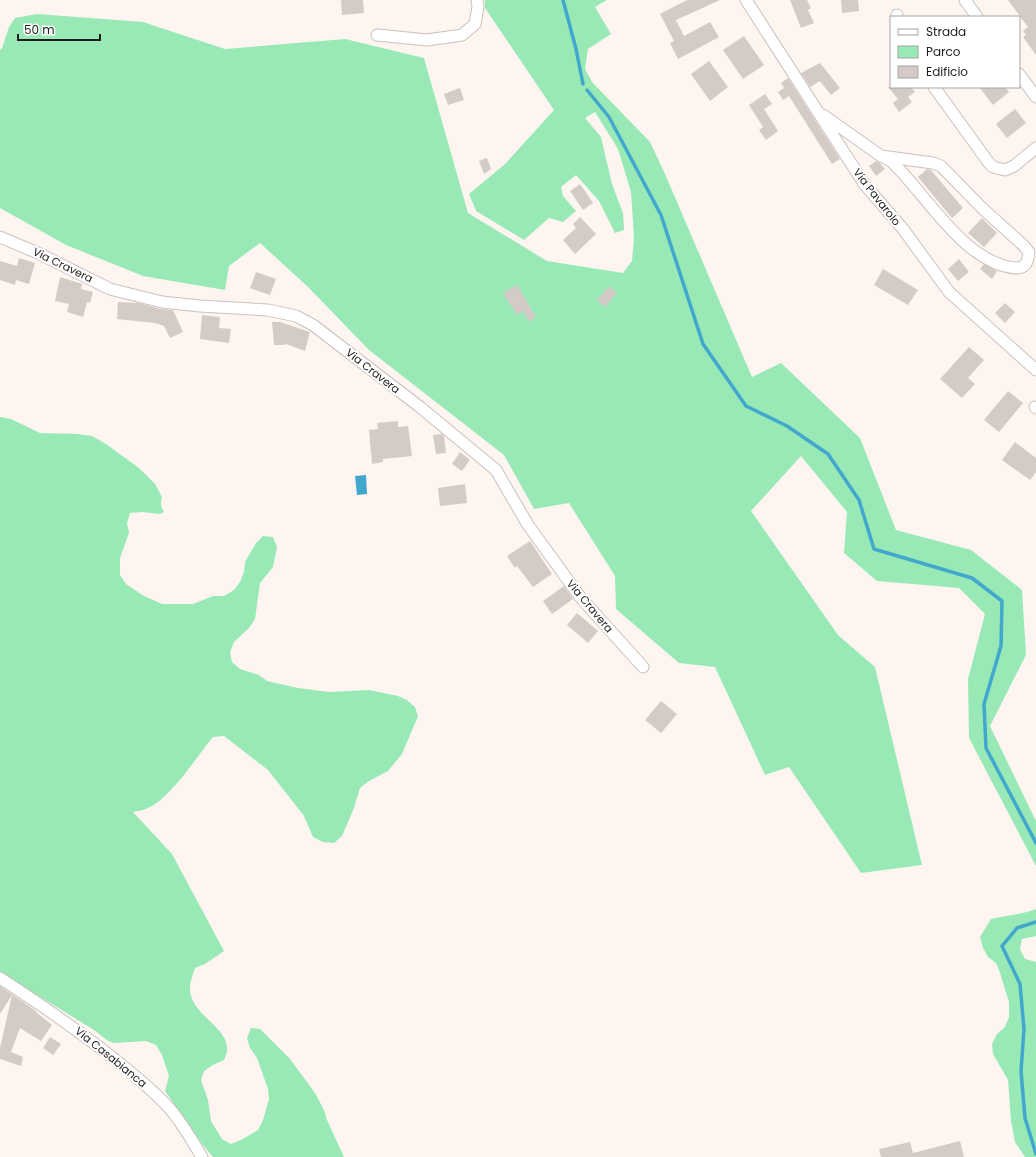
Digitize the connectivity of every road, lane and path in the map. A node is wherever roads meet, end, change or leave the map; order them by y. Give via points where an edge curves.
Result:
1 (477, 0) edge
2 (746, 0) edge
3 (965, 0) edge
4 (976, 16) edge
5 (377, 35) dead end
6 (1020, 75) edge
7 (935, 88) edge
8 (1036, 97) edge
9 (819, 113) junction
10 (1036, 148) edge
11 (881, 156) junction
12 (0, 236) edge
13 (1036, 370) edge
14 (643, 667) dead end
15 (0, 978) edge
16 (202, 1157) edge

1 - 5 street via 474,24 462,35 427,40
2 - 9 street, Via Pavarolo
3 - 4 street
6 - 8 street
7 - 10 street via 993,167 1005,170
9 - 11 street
9 - 13 street, Via Pavarolo via 865,185 903,229 949,292
11 - 11 street via 941,166 1029,252 1025,266 1019,268 998,264 975,250 932,209 891,161
12 - 14 street, Via Cravera via 110,289 162,302 268,310 296,316 313,325 420,407 496,470 528,525 581,598
15 - 16 street, Via Casabianca via 98,1045 147,1086 184,1125

